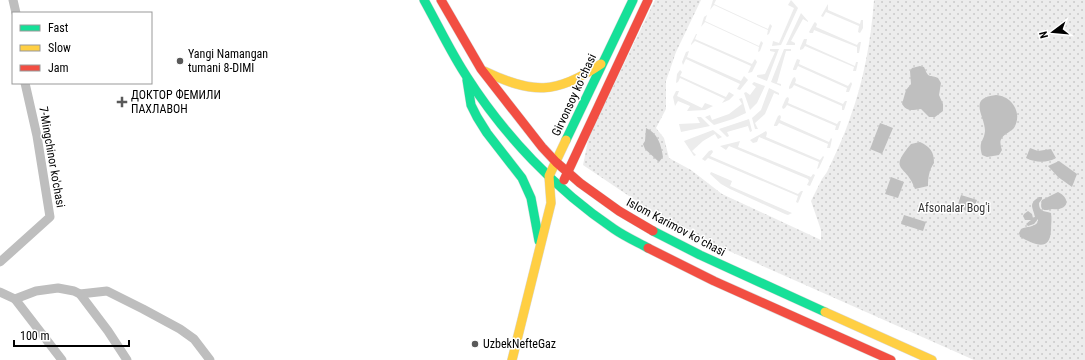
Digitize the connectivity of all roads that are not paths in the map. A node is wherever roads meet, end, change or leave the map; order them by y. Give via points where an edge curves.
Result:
1 (13, 0) edge
2 (424, 0) edge
3 (441, 0) edge
4 (633, 0) edge
5 (648, 0) edge
6 (16, 12) edge
7 (603, 62) junction
8 (481, 69) junction
9 (466, 76) junction
10 (25, 84) edge
11 (556, 162) junction
12 (567, 172) junction
13 (549, 176) junction
14 (561, 187) junction
15 (551, 203) junction
16 (540, 249) junction
17 (0, 262) edge
18 (0, 292) edge
19 (80, 294) junction
20 (15, 299) junction
21 (889, 359) edge
22 (62, 360) edge
23 (127, 360) edge
24 (210, 360) edge
25 (512, 360) edge
26 (932, 360) edge

1 - 6 street
2 - 9 main road
3 - 8 main road, Islom Karimov koʻchasi
4 - 7 main road, Girvonsoy koʻchasi
5 - 12 main road
7 - 8 main road via 573,82 543,89 518,85
7 - 11 main road, Girvonsoy koʻchasi
8 - 11 main road, Islom Karimov koʻchasi
9 - 13 main road via 497,120
9 - 16 main road via 477,117 522,178 531,198
10 - 17 street, 7-Mingchinor ko'chasi via 37,136 50,217
11 - 12 main road, Islom Karimov koʻchasi
11 - 13 main road, Girvonsoy koʻchasi
12 - 14 main road
12 - 26 main road, Islom Karimov koʻchasi via 619,211 693,252
13 - 14 main road
13 - 15 main road
14 - 15 main road
14 - 21 main road via 614,229 662,256
15 - 16 main road
16 - 25 main road
18 - 20 street
19 - 20 street via 58,288 36,291
19 - 23 street
19 - 24 street via 107,291 144,309 194,339
20 - 22 street

